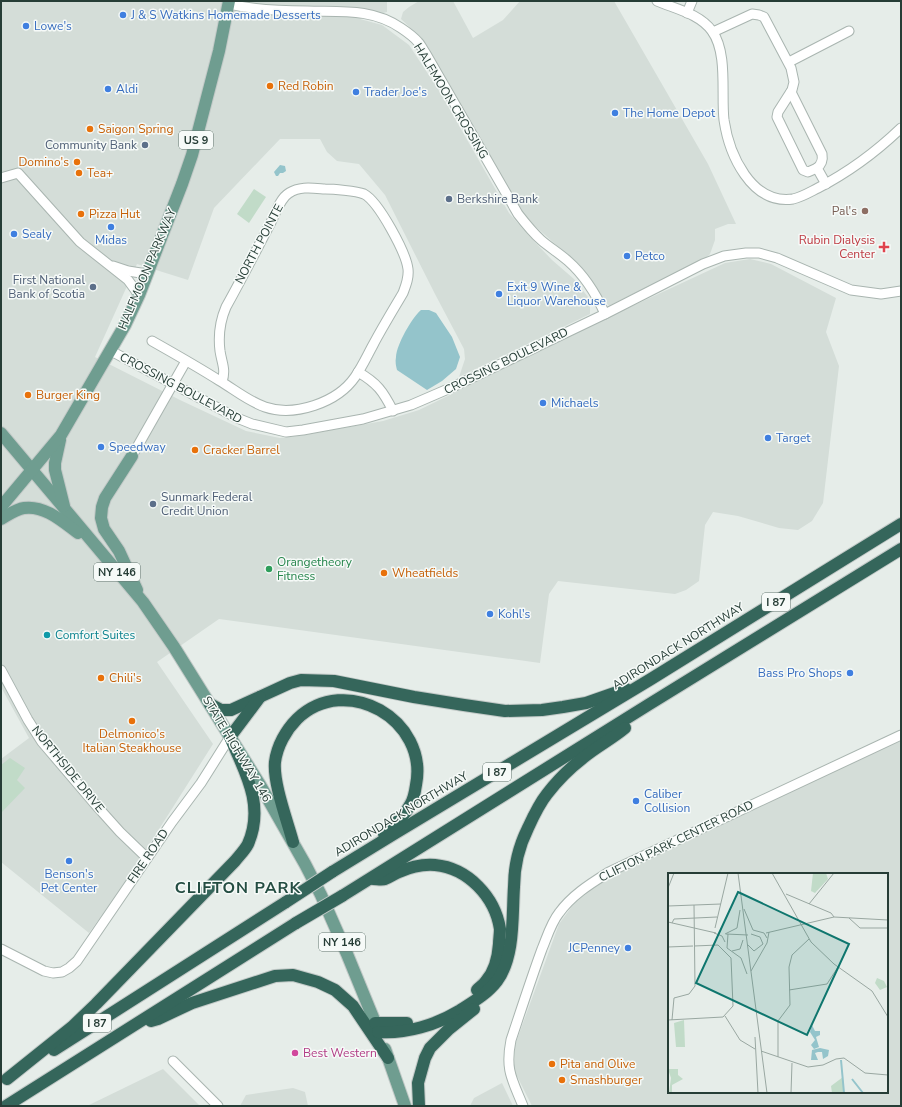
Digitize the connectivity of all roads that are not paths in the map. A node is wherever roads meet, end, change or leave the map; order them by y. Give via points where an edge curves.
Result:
1 (657, 1) edge
2 (692, 1) edge
3 (229, 2) edge
4 (687, 12) junction
5 (849, 31) dead end
6 (713, 32) junction
7 (788, 62) junction
8 (791, 92) junction
9 (901, 128) edge
10 (817, 168) junction
11 (1, 178) edge
12 (826, 184) junction
13 (110, 266) junction
14 (147, 274) junction
15 (901, 291) edge
16 (139, 295) junction
17 (605, 314) junction
18 (152, 341) dead end
19 (110, 351) junction
20 (186, 361) junction
21 (358, 372) junction
22 (222, 382) junction
23 (173, 385) junction
24 (393, 411) junction
25 (1, 433) edge
26 (61, 435) junction
27 (132, 456) joint
28 (32, 471) junction
29 (1, 507) edge
30 (64, 510) junction
31 (1, 519) edge
32 (901, 524) edge
33 (92, 543) junction
34 (901, 549) edge
35 (142, 602) junction
36 (1, 670) edge
37 (651, 679) junction
38 (260, 697) junction
39 (210, 704) junction
40 (648, 705) junction
41 (901, 735) edge
42 (230, 737) junction
43 (293, 842) junction
44 (147, 858) junction
45 (344, 865) junction
46 (370, 879) junction
47 (1, 949) edge
48 (497, 981) junction
49 (136, 1024) junction
50 (376, 1027) junction
51 (388, 1058) junction
52 (173, 1061) dead end
53 (4, 1081) edge
54 (6, 1106) edge
55 (218, 1106) edge
56 (405, 1106) edge
57 (419, 1106) edge
58 (523, 1106) edge

1 - 4 street
2 - 4 street
3 - 14 main road, HALFMOON PARKWAY / US 9 via 192,155
3 - 17 street, HALFMOON CROSSING via 247,8 281,11 366,13 384,18 408,33 426,54 518,214 541,240 580,274
4 - 6 street via 700,19
5 - 7 street
6 - 7 street via 748,15 762,16
6 - 12 street via 722,66 725,122 743,174 764,194 778,199 792,199
7 - 8 street via 794,82
8 - 10 street via 822,154 823,158
8 - 10 street via 777,117 803,170 808,172
9 - 12 street via 860,163
10 - 12 street
11 - 13 street via 18,173 80,242
13 - 14 street
13 - 16 street via 128,280
14 - 16 main road, HALFMOON PARKWAY / US 9
15 - 17 street, CROSSING BOULEVARD via 881,294 851,290 777,258 759,253 746,253 724,256 703,264
16 - 19 main road, HALFMOON PARKWAY / US 9
17 - 24 street, CROSSING BOULEVARD via 455,386
18 - 20 street, NORTH POINTE
19 - 23 street, CROSSING BOULEVARD
19 - 26 main road, HALFMOON PARKWAY / US 9
20 - 22 street, NORTH POINTE
20 - 23 street
21 - 22 street, NORTH POINTE via 344,390 334,397 316,405 292,410 266,407
21 - 22 street, NORTH POINTE via 404,293 408,267 398,242 371,200 363,194 335,189 306,188 288,193 281,202 226,307 220,328 220,352 224,369
21 - 24 street via 377,385
23 - 24 street, CROSSING BOULEVARD via 237,418 286,432
23 - 27 street
25 - 28 main road, STATE HIGHWAY 146 / NY 146
26 - 28 main road, HALFMOON PARKWAY / US 9
26 - 30 main road via 55,464
27 - 35 main road via 105,498 101,518 104,528 126,564
28 - 29 main road, HALFMOON PARKWAY / US 9
28 - 30 main road, STATE HIGHWAY 146 / NY 146
30 - 33 main road, STATE HIGHWAY 146 / NY 146
31 - 33 main road via 24,508 38,509 60,519
32 - 37 highway, ADIRONDACK NORTHWAY / I 87
33 - 35 main road, STATE HIGHWAY 146 / NY 146
34 - 40 highway, I 87
35 - 39 main road, STATE HIGHWAY 146 / NY 146
36 - 44 street, NORTHSIDE DRIVE via 42,742 120,832
37 - 38 highway via 586,703 542,710 505,711 315,680 290,682
37 - 45 highway, ADIRONDACK NORTHWAY / I 87
38 - 39 highway via 231,710 221,710
38 - 42 highway
39 - 42 main road, STATE HIGHWAY 146 / NY 146
40 - 46 highway, I 87
40 - 48 highway via 624,729 566,773 547,794 539,808 521,846 514,886 508,958
41 - 58 street, CLIFTON PARK CENTER ROAD via 609,872 584,887 569,901 558,914 550,930 511,1040 509,1069
42 - 43 main road, STATE HIGHWAY 146 / NY 146
42 - 44 street, FIRE ROAD via 201,784
42 - 53 highway via 251,787 254,802 254,824 247,844 235,861 96,1004 72,1027
43 - 45 highway via 276,780 275,763 285,733 305,712 317,705 351,701 376,708 401,727 414,749 418,775 414,795 406,812 391,828
43 - 50 main road, STATE HIGHWAY 146 / NY 146 via 321,895
44 - 47 street, FIRE ROAD via 77,961 69,968 62,972 44,971
45 - 53 highway, ADIRONDACK NORTHWAY / I 87, bridge
46 - 49 highway, I 87, bridge
46 - 50 highway via 385,879 422,866 435,866 457,872 475,883 489,899 500,930 494,968 486,982 474,993 448,1009 422,1020
48 - 50 highway via 484,994 438,1022 398,1032
48 - 57 highway via 491,994 430,1048 418,1083
49 - 51 highway via 158,1020 192,1003 275,976 293,975 335,990 353,1006
49 - 54 highway, I 87
50 - 51 main road, STATE HIGHWAY 146 / NY 146
51 - 56 main road, STATE HIGHWAY 146 / NY 146
52 - 55 street

